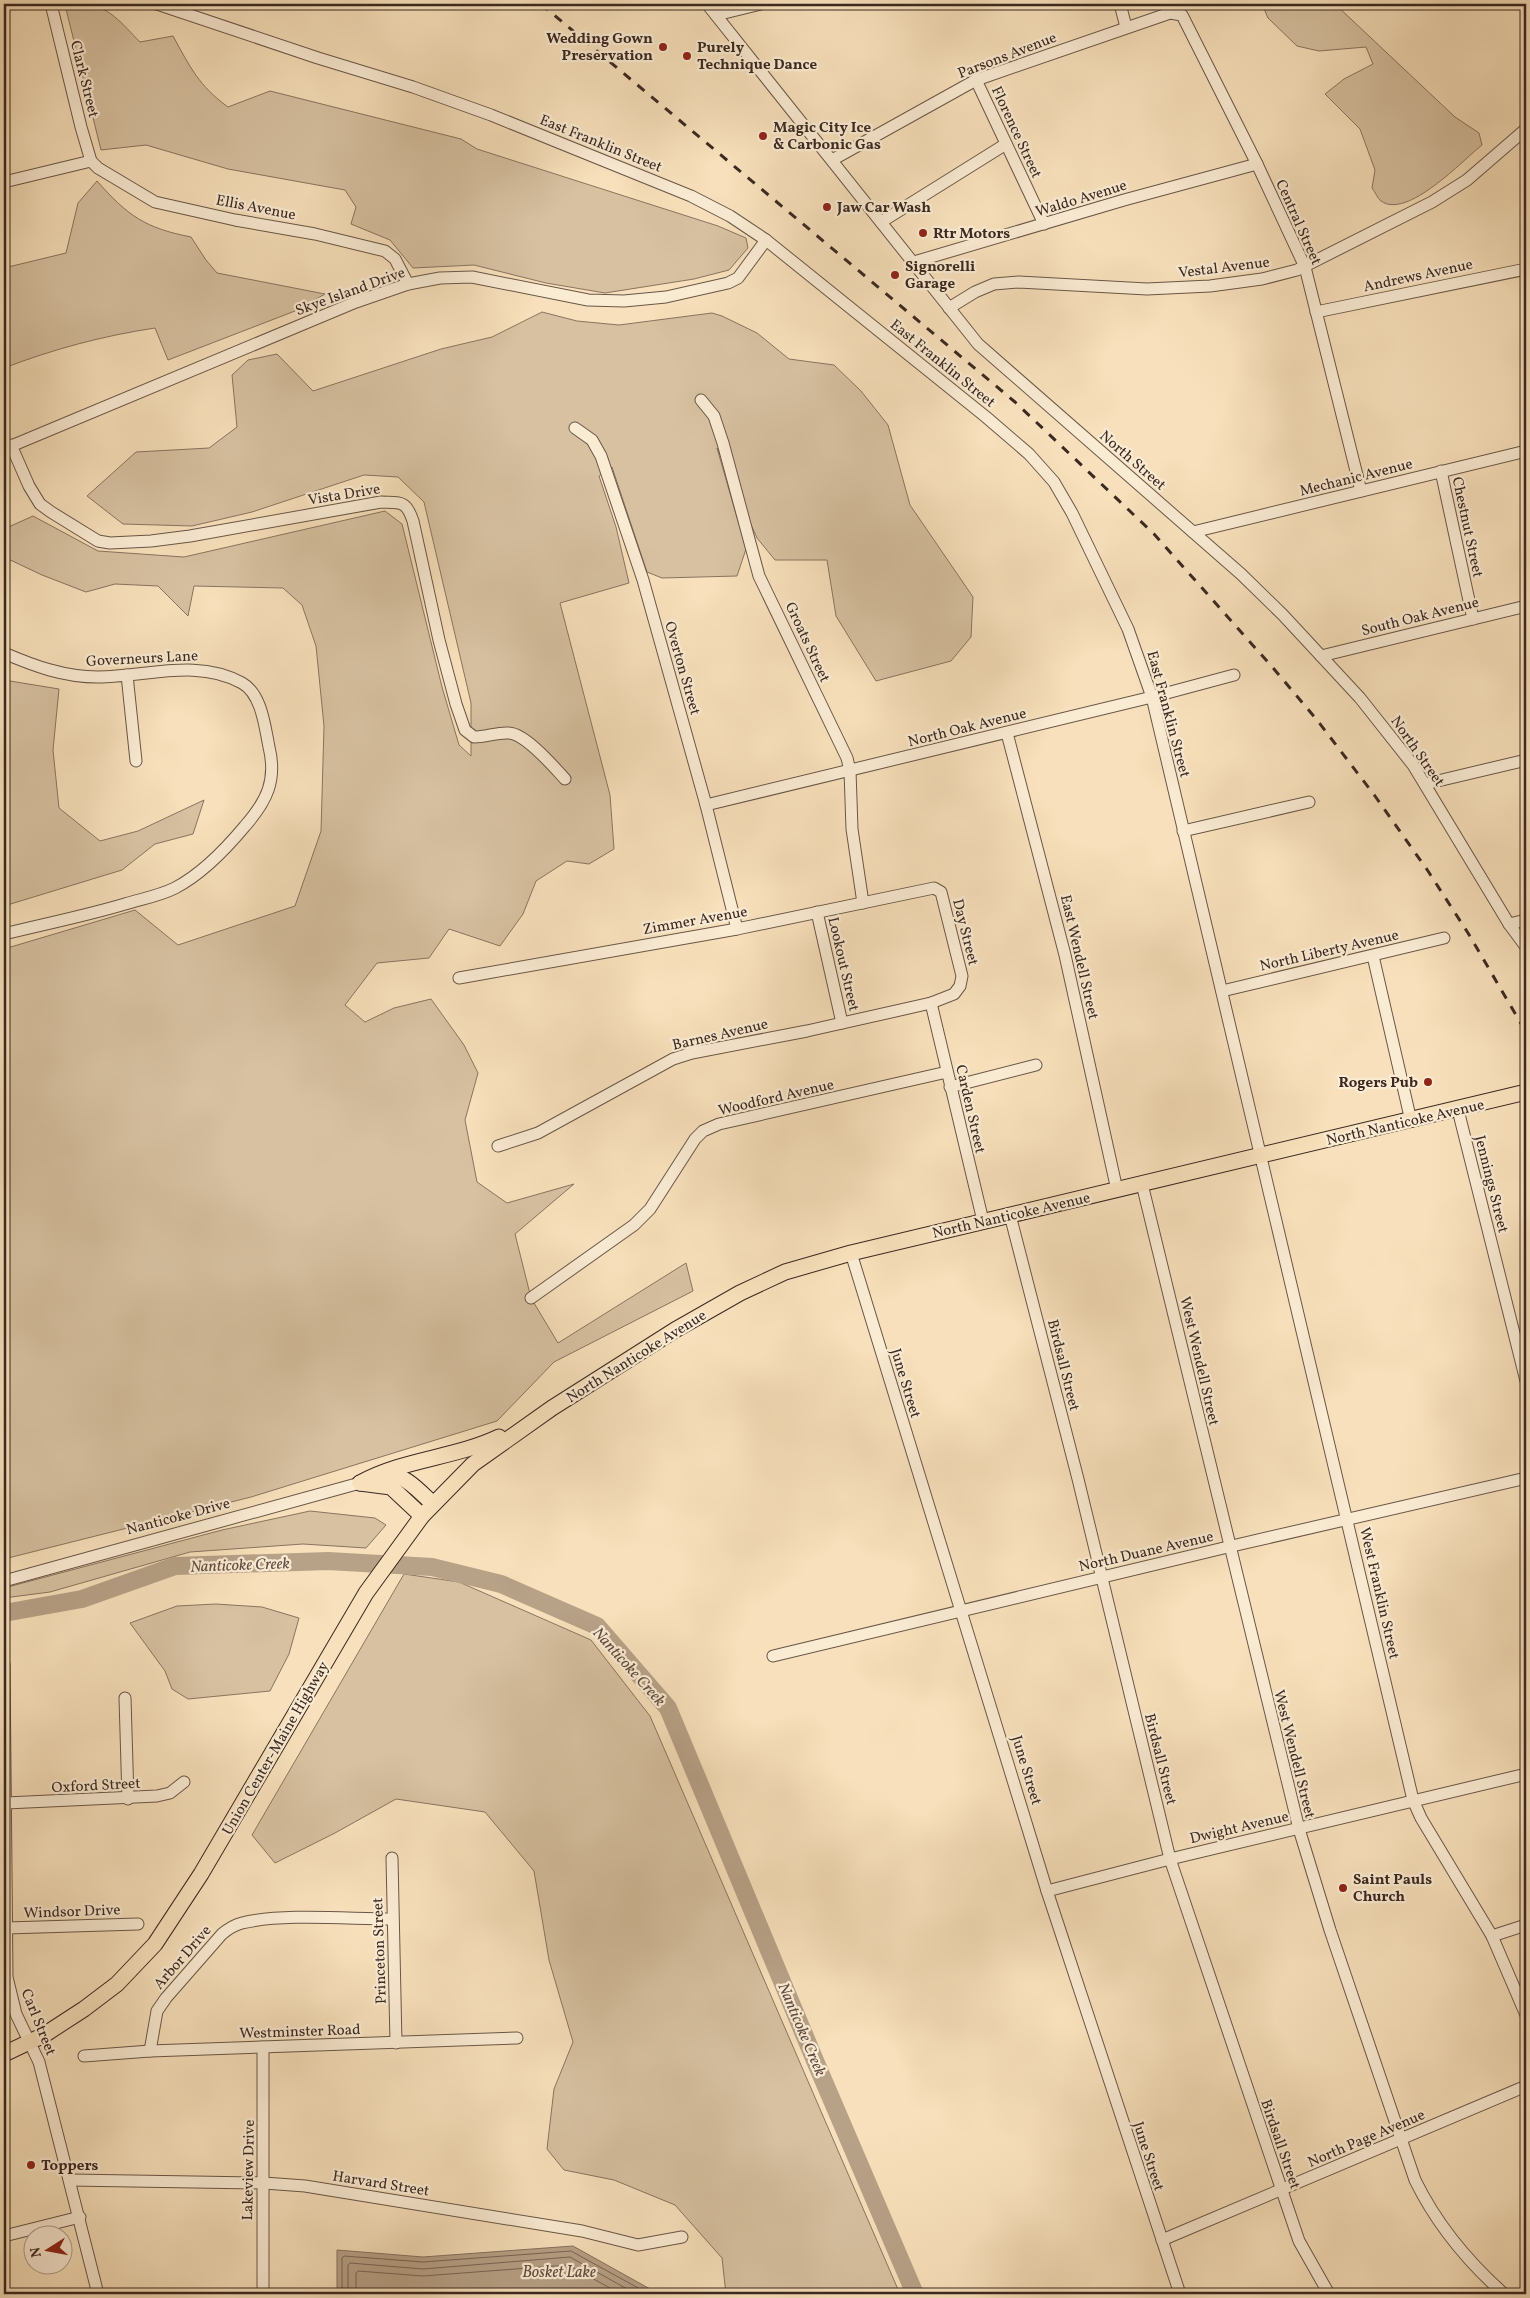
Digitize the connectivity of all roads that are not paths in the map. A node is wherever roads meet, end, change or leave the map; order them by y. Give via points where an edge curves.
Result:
1 (51, 4) edge
2 (156, 4) edge
3 (707, 4) edge
4 (761, 4) edge
5 (1120, 4) edge
6 (1176, 13) joint
7 (716, 15) junction
8 (1126, 27) junction
9 (976, 80) junction
10 (1526, 129) edge
11 (1006, 144) junction
12 (832, 160) junction
13 (91, 161) junction
14 (1257, 164) junction
15 (4, 182) edge
16 (881, 222) junction
17 (1044, 224) junction
18 (766, 240) junction
19 (914, 262) junction
20 (1305, 268) junction
21 (1526, 269) edge
22 (408, 284) junction
23 (949, 308) junction
24 (1316, 312) junction
25 (701, 400) dead end
26 (576, 428) dead end
27 (7, 447) edge
28 (1526, 451) edge
29 (1441, 472) junction
30 (1361, 491) junction
31 (1193, 532) junction
32 (1526, 606) edge
33 (1473, 619) junction
34 (4, 653) edge
35 (1321, 656) junction
36 (127, 675) junction
37 (1234, 675) dead end
38 (1152, 697) junction
39 (1007, 733) junction
40 (1526, 760) edge
41 (136, 761) dead end
42 (850, 771) junction
43 (565, 779) dead end
44 (1425, 784) junction
45 (1309, 802) dead end
46 (706, 805) junction
47 (1183, 831) junction
48 (934, 888) joint
49 (863, 903) junction
50 (817, 912) junction
51 (1526, 920) edge
52 (1509, 924) junction
53 (737, 928) junction
54 (4, 934) edge
55 (1444, 938) dead end
56 (1526, 947) edge
57 (1372, 956) junction
58 (459, 978) dead end
59 (960, 986) joint
60 (1222, 991) junction
61 (931, 1004) junction
62 (842, 1023) junction
63 (1036, 1066) dead end
64 (947, 1072) junction
65 (950, 1087) junction
66 (1526, 1092) edge
67 (1458, 1110) junction
68 (1411, 1120) junction
69 (498, 1146) dead end
70 (1261, 1156) junction
71 (1142, 1184) junction
72 (1116, 1190) junction
73 (1010, 1216) junction
74 (983, 1221) junction
75 (850, 1253) junction
76 (531, 1298) dead end
77 (1526, 1382) edge
78 (530, 1423) junction
79 (379, 1473) junction
80 (1526, 1478) edge
81 (360, 1483) junction
82 (433, 1504) junction
83 (422, 1516) junction
84 (1347, 1519) junction
85 (1228, 1546) junction
86 (1102, 1576) junction
87 (4, 1581) edge
88 (960, 1610) junction
89 (773, 1656) dead end
90 (4, 1664) edge
91 (125, 1698) dead end
92 (1526, 1774) edge
93 (184, 1782) dead end
94 (128, 1799) junction
95 (1413, 1800) junction
96 (6, 1804) junction
97 (1299, 1829) junction
98 (392, 1858) dead end
99 (1170, 1859) junction
100 (1047, 1891) junction
101 (392, 1919) junction
102 (138, 1924) dead end
103 (1526, 1925) edge
104 (6, 1928) junction
105 (1492, 1936) junction
106 (4, 1961) edge
107 (1526, 2015) edge
108 (517, 2038) dead end
109 (31, 2042) junction
110 (396, 2043) junction
111 (263, 2047) junction
112 (150, 2051) junction
113 (4, 2054) edge
114 (84, 2056) dead end
115 (1526, 2086) edge
116 (1400, 2140) junction
117 (70, 2180) junction
118 (264, 2183) junction
119 (1281, 2190) junction
120 (80, 2217) junction
121 (4, 2236) edge
122 (682, 2237) dead end
123 (1162, 2240) junction
124 (98, 2294) edge
125 (263, 2294) edge
126 (1180, 2294) edge
127 (1329, 2294) edge
128 (1504, 2294) edge

1 - 13 street, Clark Street
2 - 18 street, East Franklin Street via 491,115 691,196
3 - 7 street, North Street
4 - 7 street
5 - 8 street
6 - 8 street, Parsons Avenue
6 - 14 street, Central Street via 1182,16
7 - 12 street, North Street
8 - 9 street, Parsons Avenue
9 - 11 street, Florence Street
9 - 12 street, Parsons Avenue
10 - 20 street, Vestal Avenue via 1467,180 1432,202
11 - 16 street
11 - 17 street, Florence Street
12 - 16 street, North Street
13 - 15 street
13 - 22 street, Ellis Avenue via 155,202 332,237 385,251 395,259
14 - 17 street, Waldo Avenue
14 - 20 street, Central Street
16 - 19 street, North Street
17 - 19 street, Waldo Avenue
18 - 22 street, Skye Island Drive via 738,278 666,297 588,300 472,277
18 - 38 street, East Franklin Street via 986,417 1030,454 1054,482 1072,512 1128,629
19 - 23 street, North Street
20 - 23 street, Vestal Avenue via 1262,279 1210,286 1147,289 1019,282 994,284
20 - 24 street, Central Street
21 - 24 street, Andrews Avenue
22 - 27 street, Skye Island Drive via 356,302
23 - 31 street, North Street via 989,354
24 - 30 street, Central Street
25 - 42 street, Groats Street via 714,416 723,443 759,576 847,758
26 - 46 street, Overton Street via 592,440 601,456 643,580
27 - 43 street, Vista Drive via 40,504 98,541 110,543 190,536 381,502 402,503 408,508 413,521 439,640 465,730 474,737 509,733 519,736
28 - 29 street, Mechanic Avenue
29 - 30 street, Mechanic Avenue
29 - 33 street, Chestnut Street
30 - 31 street, Mechanic Avenue
31 - 35 street, North Street via 1241,574
32 - 33 street, South Oak Avenue
33 - 35 street, South Oak Avenue
34 - 36 street, Governeurs Lane via 66,675
35 - 44 street, North Street via 1386,729
36 - 41 street
36 - 54 street, Governeurs Lane via 197,668 243,684 257,702 273,763 268,791 253,817 229,845 195,876 175,888 98,912
37 - 38 street, North Oak Avenue
38 - 39 street, North Oak Avenue
38 - 47 street, East Franklin Street
39 - 42 street, North Oak Avenue
39 - 72 street, East Wendell Street via 1065,955
40 - 44 street
42 - 46 street, North Oak Avenue
42 - 49 street, Groats Street via 852,829
44 - 52 street, North Street
45 - 47 street
46 - 53 street, Overton Street
47 - 60 street, East Franklin Street
48 - 49 street, Zimmer Avenue
48 - 59 street, Day Street via 941,892 962,976
49 - 50 street, Zimmer Avenue
50 - 53 street, Zimmer Avenue
50 - 62 street, Lookout Street
51 - 52 street
52 - 56 street, North Street
53 - 58 street, Zimmer Avenue
55 - 57 street, North Liberty Avenue
57 - 60 street, North Liberty Avenue
57 - 68 street
59 - 61 street, Barnes Avenue via 946,999
60 - 70 street, East Franklin Street
61 - 62 street, Barnes Avenue
61 - 64 street, Carden Street
62 - 69 street, Barnes Avenue via 674,1059 538,1132
63 - 65 street
64 - 65 street, Carden Street
64 - 76 street, Woodford Avenue via 719,1124 703,1131 695,1138 650,1209 634,1225
65 - 74 street, Carden Street
66 - 67 main road, North Nanticoke Avenue
67 - 68 main road, North Nanticoke Avenue
67 - 77 street, Jennings Street
68 - 70 main road, North Nanticoke Avenue
70 - 71 main road, North Nanticoke Avenue
70 - 84 street, West Franklin Street
71 - 72 main road, North Nanticoke Avenue
71 - 85 street, West Wendell Street
72 - 73 main road, North Nanticoke Avenue
73 - 74 main road, North Nanticoke Avenue
73 - 86 street, Birdsall Street
74 - 75 main road, North Nanticoke Avenue
75 - 78 main road, North Nanticoke Avenue via 785,1272 740,1293 675,1330
75 - 88 street, June Street
78 - 79 main road via 471,1448
78 - 82 main road, Union Center-Maine Highway via 473,1464
79 - 81 main road
79 - 82 main road via 398,1475
80 - 84 street, North Duane Avenue
81 - 83 main road via 391,1487
81 - 87 street, Nanticoke Drive
82 - 83 main road, Union Center-Maine Highway
83 - 109 main road, Union Center-Maine Highway via 366,1593 202,1874 164,1931 117,1984
84 - 85 street, North Duane Avenue
84 - 95 street, West Franklin Street
85 - 86 street, North Duane Avenue
85 - 97 street, West Wendell Street
86 - 88 street, North Duane Avenue
86 - 99 street, Birdsall Street
88 - 89 street, North Duane Avenue
88 - 100 street, June Street
90 - 96 street, Carl Street
91 - 94 street
92 - 95 street, Dwight Avenue
93 - 94 street, Oxford Street via 170,1793
94 - 96 street, Oxford Street
95 - 97 street, Dwight Avenue
95 - 105 street, West Franklin Street
96 - 104 street, Carl Street
97 - 99 street, Dwight Avenue
97 - 116 street, West Wendell Street
98 - 101 street, Princeton Street
99 - 100 street, Dwight Avenue
99 - 119 street, Birdsall Street
100 - 123 street, June Street
101 - 110 street, Princeton Street
101 - 112 street, Arbor Drive via 281,1919 230,1927 157,2011
102 - 104 street, Windsor Drive
103 - 105 street
104 - 106 street, Carl Street
105 - 107 street, West Franklin Street
106 - 109 street, Carl Street via 12,2003
108 - 110 street, Westminster Road
109 - 113 main road, Union Center-Maine Highway
109 - 117 street, Carl Street
110 - 111 street, Westminster Road
111 - 112 street, Westminster Road
111 - 118 street, Lakeview Drive
112 - 114 street, Westminster Road
115 - 116 street, North Page Avenue
116 - 119 street, North Page Avenue
116 - 128 street, West Wendell Street via 1422,2194 1449,2238
117 - 118 street, Harvard Street
117 - 120 street, Carl Street
118 - 122 street, Harvard Street via 305,2186 582,2231 638,2245
118 - 125 street, Lakeview Drive
119 - 123 street, North Page Avenue
119 - 127 street, Birdsall Street via 1299,2241
120 - 121 street
120 - 124 street, Carl Street
123 - 126 street, June Street

